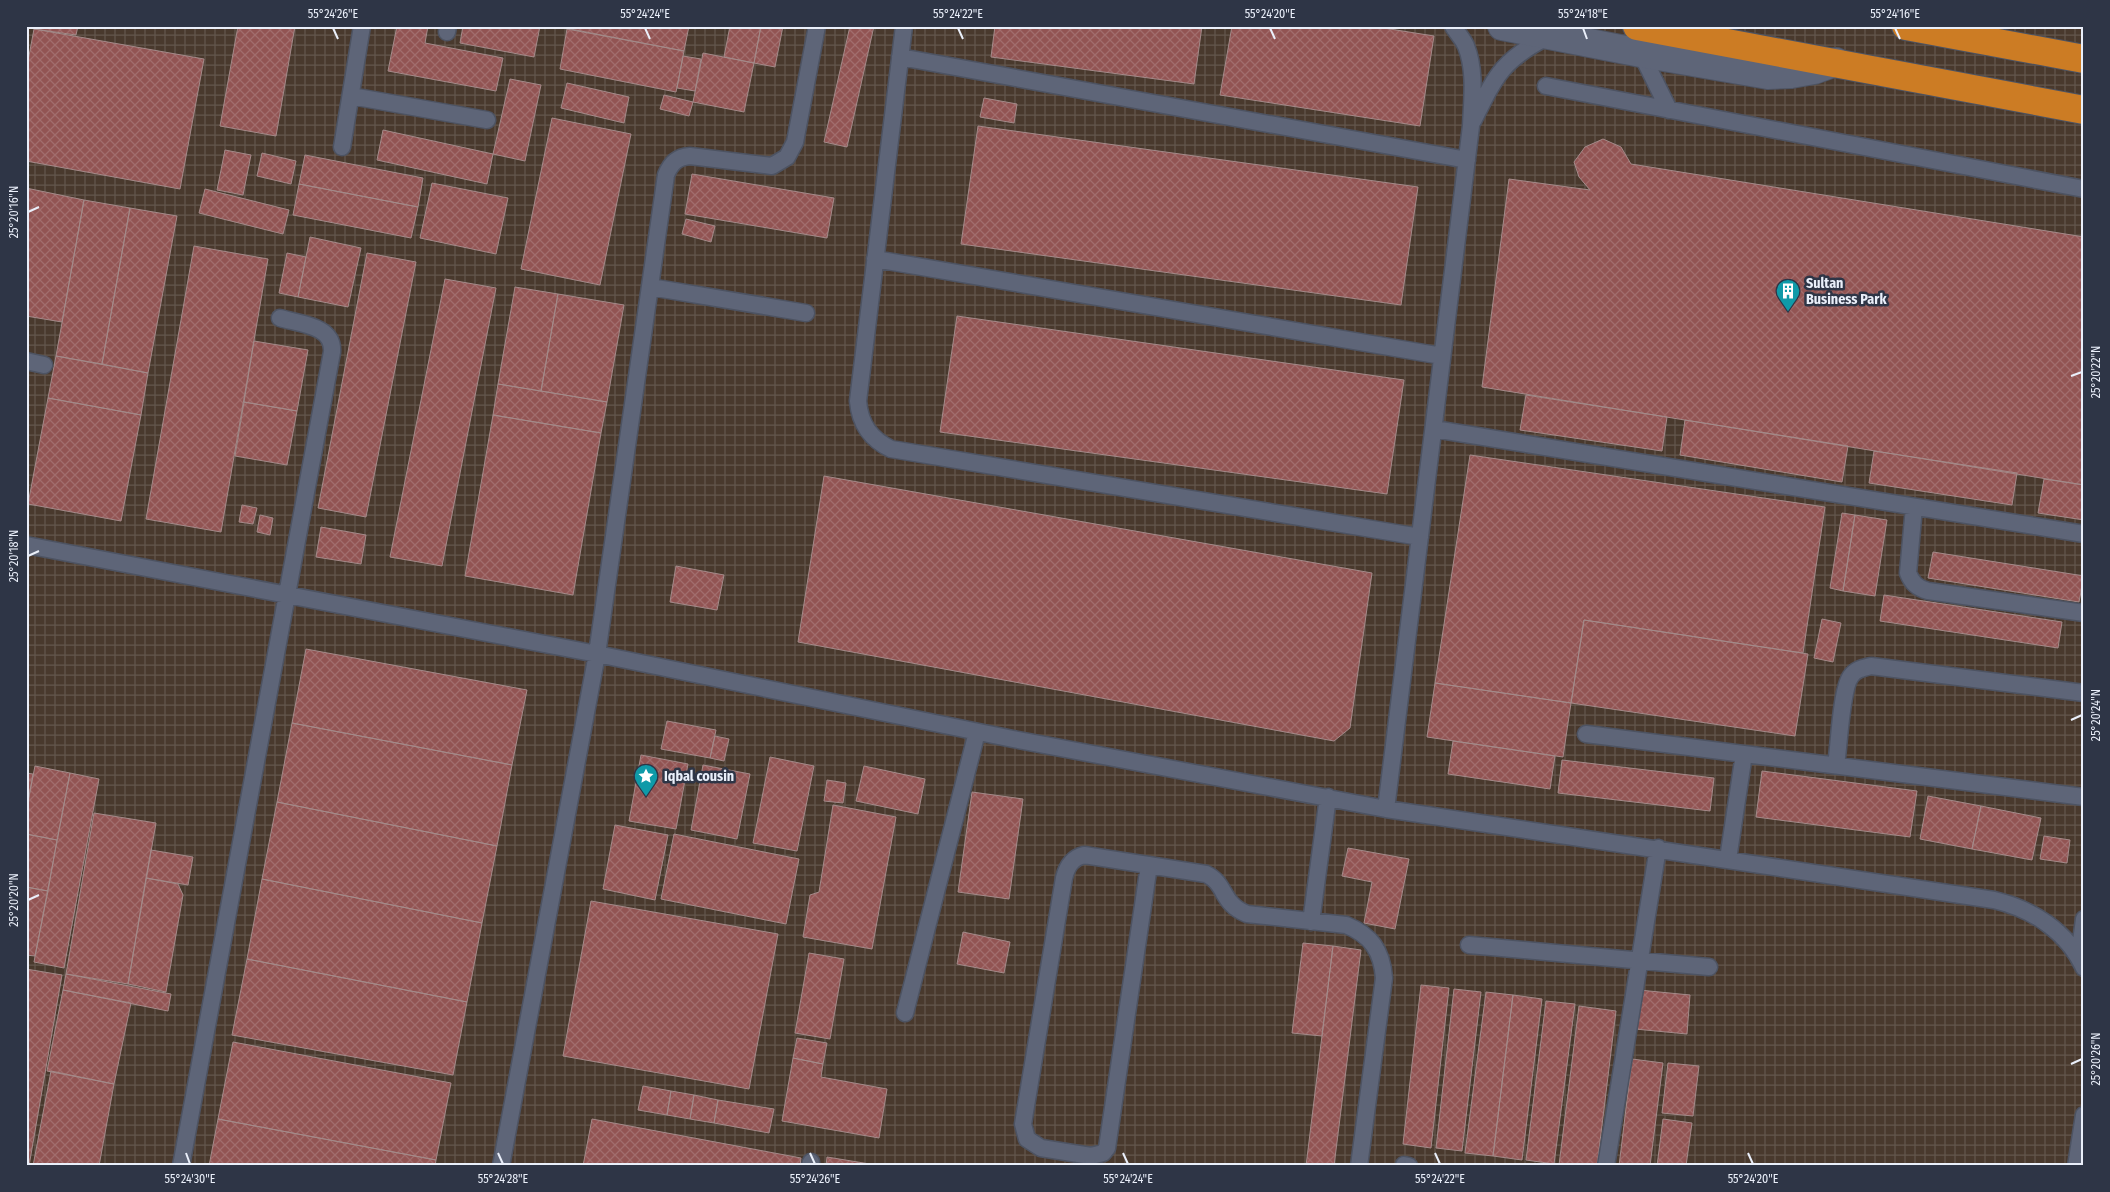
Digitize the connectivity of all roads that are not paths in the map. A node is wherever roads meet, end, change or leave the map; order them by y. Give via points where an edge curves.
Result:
1 (362, 26) edge
2 (817, 26) edge
3 (904, 26) edge
4 (1452, 26) edge
5 (1502, 26) edge
6 (1637, 26) edge
7 (1906, 26) edge
8 (1550, 35) junction
9 (1641, 53) junction
10 (900, 57) junction
11 (2084, 59) edge
12 (1836, 62) junction
13 (1546, 86) dead end
14 (351, 96) junction
15 (1669, 110) junction
16 (2084, 110) edge
17 (487, 120) dead end
18 (1471, 126) junction
19 (342, 147) dead end
20 (1467, 160) junction
21 (2084, 189) edge
22 (875, 259) junction
23 (650, 287) junction
24 (806, 314) dead end
25 (280, 318) dead end
26 (1442, 356) junction
27 (26, 361) edge
28 (44, 365) dead end
29 (1434, 429) junction
30 (1914, 507) junction
31 (2084, 534) edge
32 (1420, 537) junction
33 (26, 545) edge
34 (288, 595) junction
35 (2084, 613) edge
36 (597, 654) junction
37 (2084, 693) edge
38 (977, 732) junction
39 (1586, 734) dead end
40 (1744, 754) junction
41 (1836, 765) junction
42 (1328, 797) junction
43 (2084, 797) edge
44 (1386, 809) junction
45 (1658, 848) junction
46 (1728, 859) junction
47 (1149, 865) junction
48 (2084, 919) edge
49 (1311, 922) junction
50 (1469, 945) dead end
51 (1640, 960) junction
52 (2081, 962) edge
53 (1709, 967) dead end
54 (905, 1013) dead end
55 (2084, 1115) edge
56 (181, 1166) edge
57 (500, 1166) edge
58 (1359, 1166) edge
59 (1606, 1166) edge
60 (2076, 1166) edge

1 - 14 lane
2 - 23 lane via 795,142 787,157 772,166 763,166 690,156 674,161 669,167
3 - 10 lane
4 - 18 lane via 1465,45 1469,59
5 - 8 street
6 - 12 highway
7 - 11 highway
8 - 9 street
8 - 18 lane via 1524,49 1505,65
9 - 12 street via 1768,75 1799,73
9 - 15 lane
10 - 20 lane
10 - 22 lane
12 - 16 highway
13 - 15 lane
14 - 17 lane
14 - 19 lane
15 - 21 lane
18 - 20 lane
20 - 26 lane
22 - 26 lane
22 - 32 lane via 858,401 863,425 880,444 892,449
23 - 24 lane
23 - 36 lane
25 - 34 lane via 319,329 326,333 332,345
26 - 29 lane
27 - 28 lane
29 - 30 lane
29 - 32 lane
30 - 31 lane
30 - 35 lane via 1908,573 1919,588 1928,592
32 - 44 lane
33 - 34 lane
34 - 36 lane
34 - 56 lane
36 - 38 lane
36 - 57 lane
37 - 41 lane via 1871,666 1863,668 1855,672 1846,686
38 - 42 lane
38 - 54 lane
39 - 40 lane
40 - 41 lane
40 - 46 lane
41 - 43 lane
42 - 44 lane
42 - 49 lane
44 - 45 lane
45 - 46 lane
45 - 51 lane
46 - 52 lane via 2015,905 2036,915 2060,934
47 - 47 lane via 1084,855 1077,857 1066,870 1023,1124 1027,1139 1041,1148 1091,1156 1103,1153 1107,1148
47 - 49 lane via 1212,877 1228,902 1247,914
48 - 52 lane
49 - 58 lane via 1346,925 1359,930 1374,944 1383,963 1384,978
50 - 51 lane
51 - 53 lane
51 - 59 lane
55 - 60 lane

